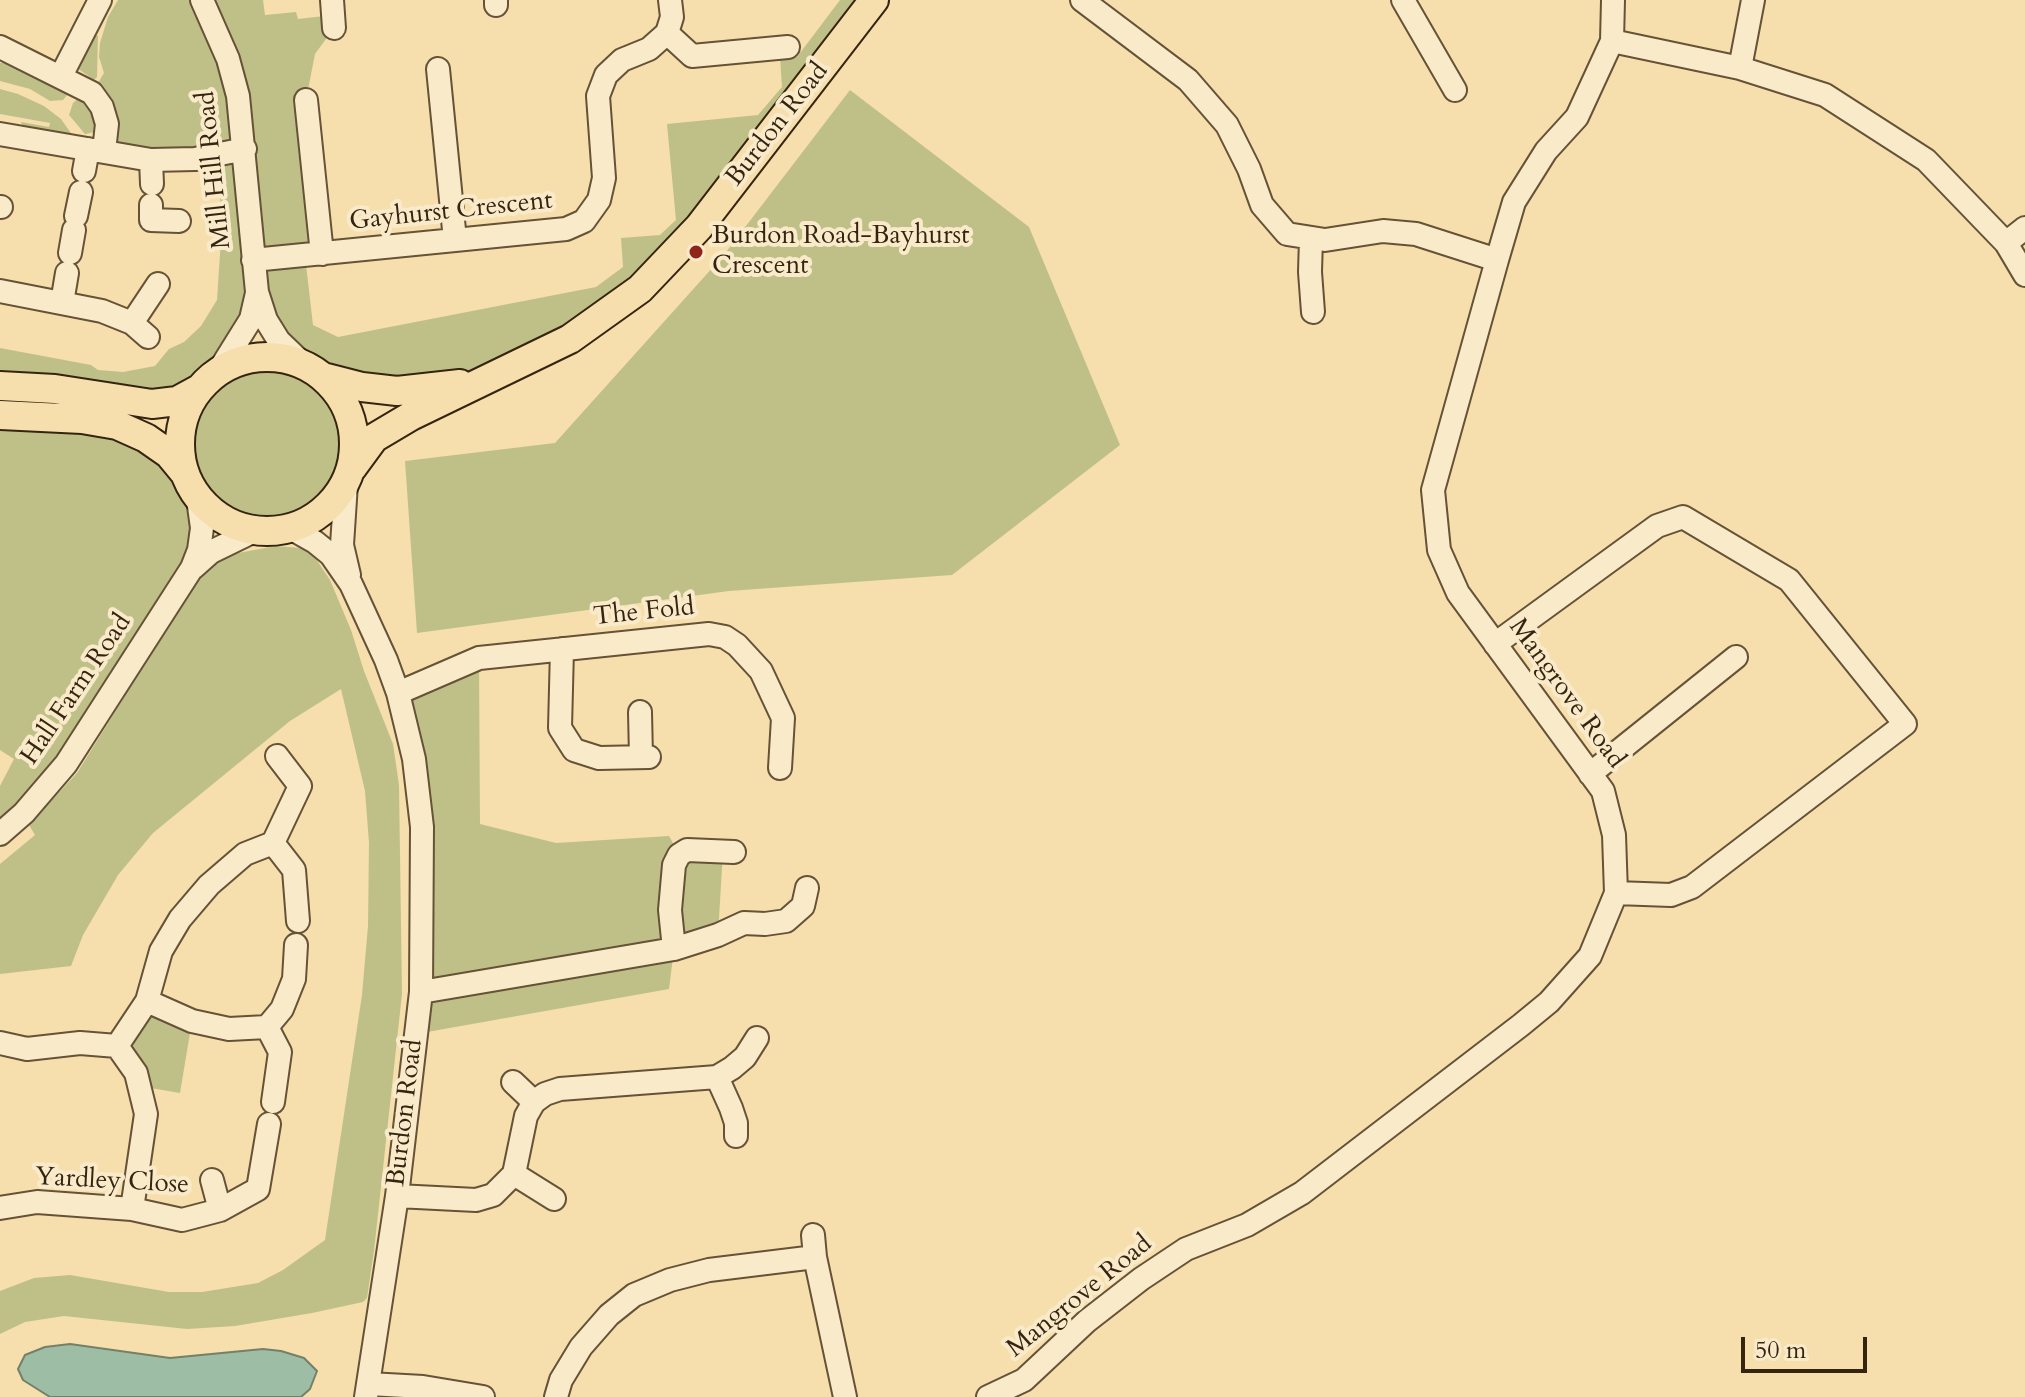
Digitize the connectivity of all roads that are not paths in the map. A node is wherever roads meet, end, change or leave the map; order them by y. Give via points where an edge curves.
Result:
1 (100, 0) edge
2 (202, 0) edge
3 (332, 0) edge
4 (670, 0) edge
5 (874, 0) edge
6 (1082, 0) edge
7 (1613, 0) edge
8 (1753, 0) edge
9 (1408, 10) edge
10 (334, 28) dead end
11 (667, 33) junction
12 (1612, 41) junction
13 (0, 47) edge
14 (788, 47) dead end
15 (1740, 68) junction
16 (438, 69) dead end
17 (61, 76) junction
18 (1455, 90) dead end
19 (306, 100) dead end
20 (0, 134) edge
21 (245, 149) junction
22 (151, 160) junction
23 (89, 166) junction
24 (179, 221) dead end
25 (2025, 228) edge
26 (1311, 238) junction
27 (455, 240) junction
28 (2006, 243) junction
29 (322, 254) junction
30 (253, 260) junction
31 (1497, 260) junction
32 (2025, 275) edge
33 (158, 284) dead end
34 (0, 291) edge
35 (257, 292) junction
36 (62, 303) junction
37 (1313, 312) dead end
38 (313, 371) junction
39 (208, 381) junction
40 (482, 381) junction
41 (0, 386) edge
42 (0, 415) edge
43 (183, 471) junction
44 (349, 476) junction
45 (198, 499) junction
46 (292, 529) junction
47 (254, 531) junction
48 (192, 568) junction
49 (351, 584) junction
50 (1495, 644) junction
51 (562, 649) junction
52 (1736, 657) dead end
53 (398, 693) junction
54 (640, 712) dead end
55 (277, 756) dead end
56 (780, 768) dead end
57 (1590, 774) junction
58 (0, 834) edge
59 (273, 843) junction
60 (734, 852) dead end
61 (807, 888) dead end
62 (1616, 893) junction
63 (298, 921) dead end
64 (296, 945) dead end
65 (674, 949) junction
66 (421, 992) junction
67 (147, 1001) junction
68 (267, 1027) junction
69 (757, 1038) dead end
70 (0, 1043) edge
71 (117, 1046) junction
72 (717, 1077) junction
73 (513, 1082) dead end
74 (534, 1102) junction
75 (736, 1136) dead end
76 (514, 1174) junction
77 (212, 1180) dead end
78 (397, 1196) junction
79 (554, 1199) dead end
80 (0, 1208) edge
81 (132, 1209) junction
82 (220, 1210) junction
83 (368, 1390) edge
84 (483, 1397) edge
85 (556, 1397) edge
86 (845, 1397) edge
87 (988, 1397) edge

1 - 17 street
2 - 21 street, Mill Hill Road via 228,59
3 - 10 street
4 - 11 street
5 - 40 main road, Burdon Road via 673,258 570,339
6 - 26 street via 1188,80 1227,125 1262,205 1287,234
7 - 12 street
8 - 15 street
9 - 18 street
11 - 14 street via 692,56
11 - 27 street, Gayhurst Crescent via 606,75 598,96 604,178 599,200 584,221 566,229
12 - 15 street
12 - 31 street, Mangrove Road via 1577,117 1546,151 1514,202
13 - 17 street
15 - 28 street via 1825,95 1926,160
16 - 27 street
17 - 23 street via 92,93 102,107 107,124
19 - 29 street
20 - 23 street
21 - 22 street via 195,159
21 - 30 street, Mill Hill Road
22 - 23 street
22 - 24 street via 151,220
23 - 36 street
25 - 28 street
26 - 31 street via 1383,231 1416,234
26 - 37 street
27 - 29 street, Gayhurst Crescent
28 - 32 street
29 - 30 street, Gayhurst Crescent
30 - 35 street, Mill Hill Road
31 - 50 street, Mangrove Road via 1433,490 1439,550 1458,593
33 - 36 street via 140,330 102,311
34 - 36 street
35 - 38 street, Mill Hill Road via 279,341
35 - 39 street, Mill Hill Road via 251,319
38 - 39 main road, Burdon Road via 287,359 260,358 233,363
38 - 40 main road, Burdon Road via 362,387 397,391
38 - 44 main road via 344,403 354,435
39 - 41 main road via 177,401 152,404
39 - 43 main road, Burdon Road via 187,408 181,428
40 - 44 main road, Burdon Road via 374,438
42 - 43 main road via 117,425 169,454
43 - 45 main road, Burdon Road
44 - 46 main road, Burdon Road via 321,514
44 - 49 street via 342,545
45 - 47 main road, Burdon Road via 223,520
45 - 48 street, Hall Farm Road via 202,528
46 - 47 main road, Burdon Road
46 - 49 street via 331,555
47 - 48 street, Hall Farm Road via 211,552
48 - 58 street, Hall Farm Road via 66,764
49 - 53 street, Burdon Road
50 - 57 street, Mangrove Road
50 - 62 street via 1657,526 1683,517 1789,580 1905,724 1692,887 1671,895
51 - 53 street, The Fold via 479,658
51 - 54 street, The Fold via 560,728 574,750 599,758 645,757
51 - 56 street, The Fold via 709,634 725,637 761,671 783,718
52 - 57 street
53 - 66 street, Burdon Road via 414,759 422,827
55 - 59 street via 300,786
57 - 62 street, Mangrove Road via 1603,791 1614,835
59 - 63 street via 294,870
59 - 67 street via 245,854 180,919 161,951
60 - 65 street via 687,850 679,855 670,910
61 - 65 street via 803,906 786,921 744,923
62 - 87 street, Mangrove Road via 1590,956 1521,1025 1302,1193 1247,1225 1186,1249 1087,1321 1024,1380
64 - 68 street via 294,979 282,1009
65 - 66 street
66 - 78 street, Burdon Road
67 - 68 street via 204,1024
67 - 71 street
68 - 82 street, Yardley Close via 280,1052 258,1189
69 - 72 street via 745,1057
70 - 71 street via 27,1049 80,1043
71 - 81 street via 136,1073 146,1114
72 - 74 street via 560,1089
72 - 75 street
73 - 74 street
74 - 76 street
76 - 78 street via 493,1195 476,1200
76 - 79 street
77 - 82 street, Yardley Close
78 - 83 street, Burdon Road
80 - 81 street, Yardley Close via 37,1202
81 - 82 street, Yardley Close via 182,1220
83 - 84 street via 423,1387
85 - 86 street via 581,1347 634,1295 670,1280 814,1246

